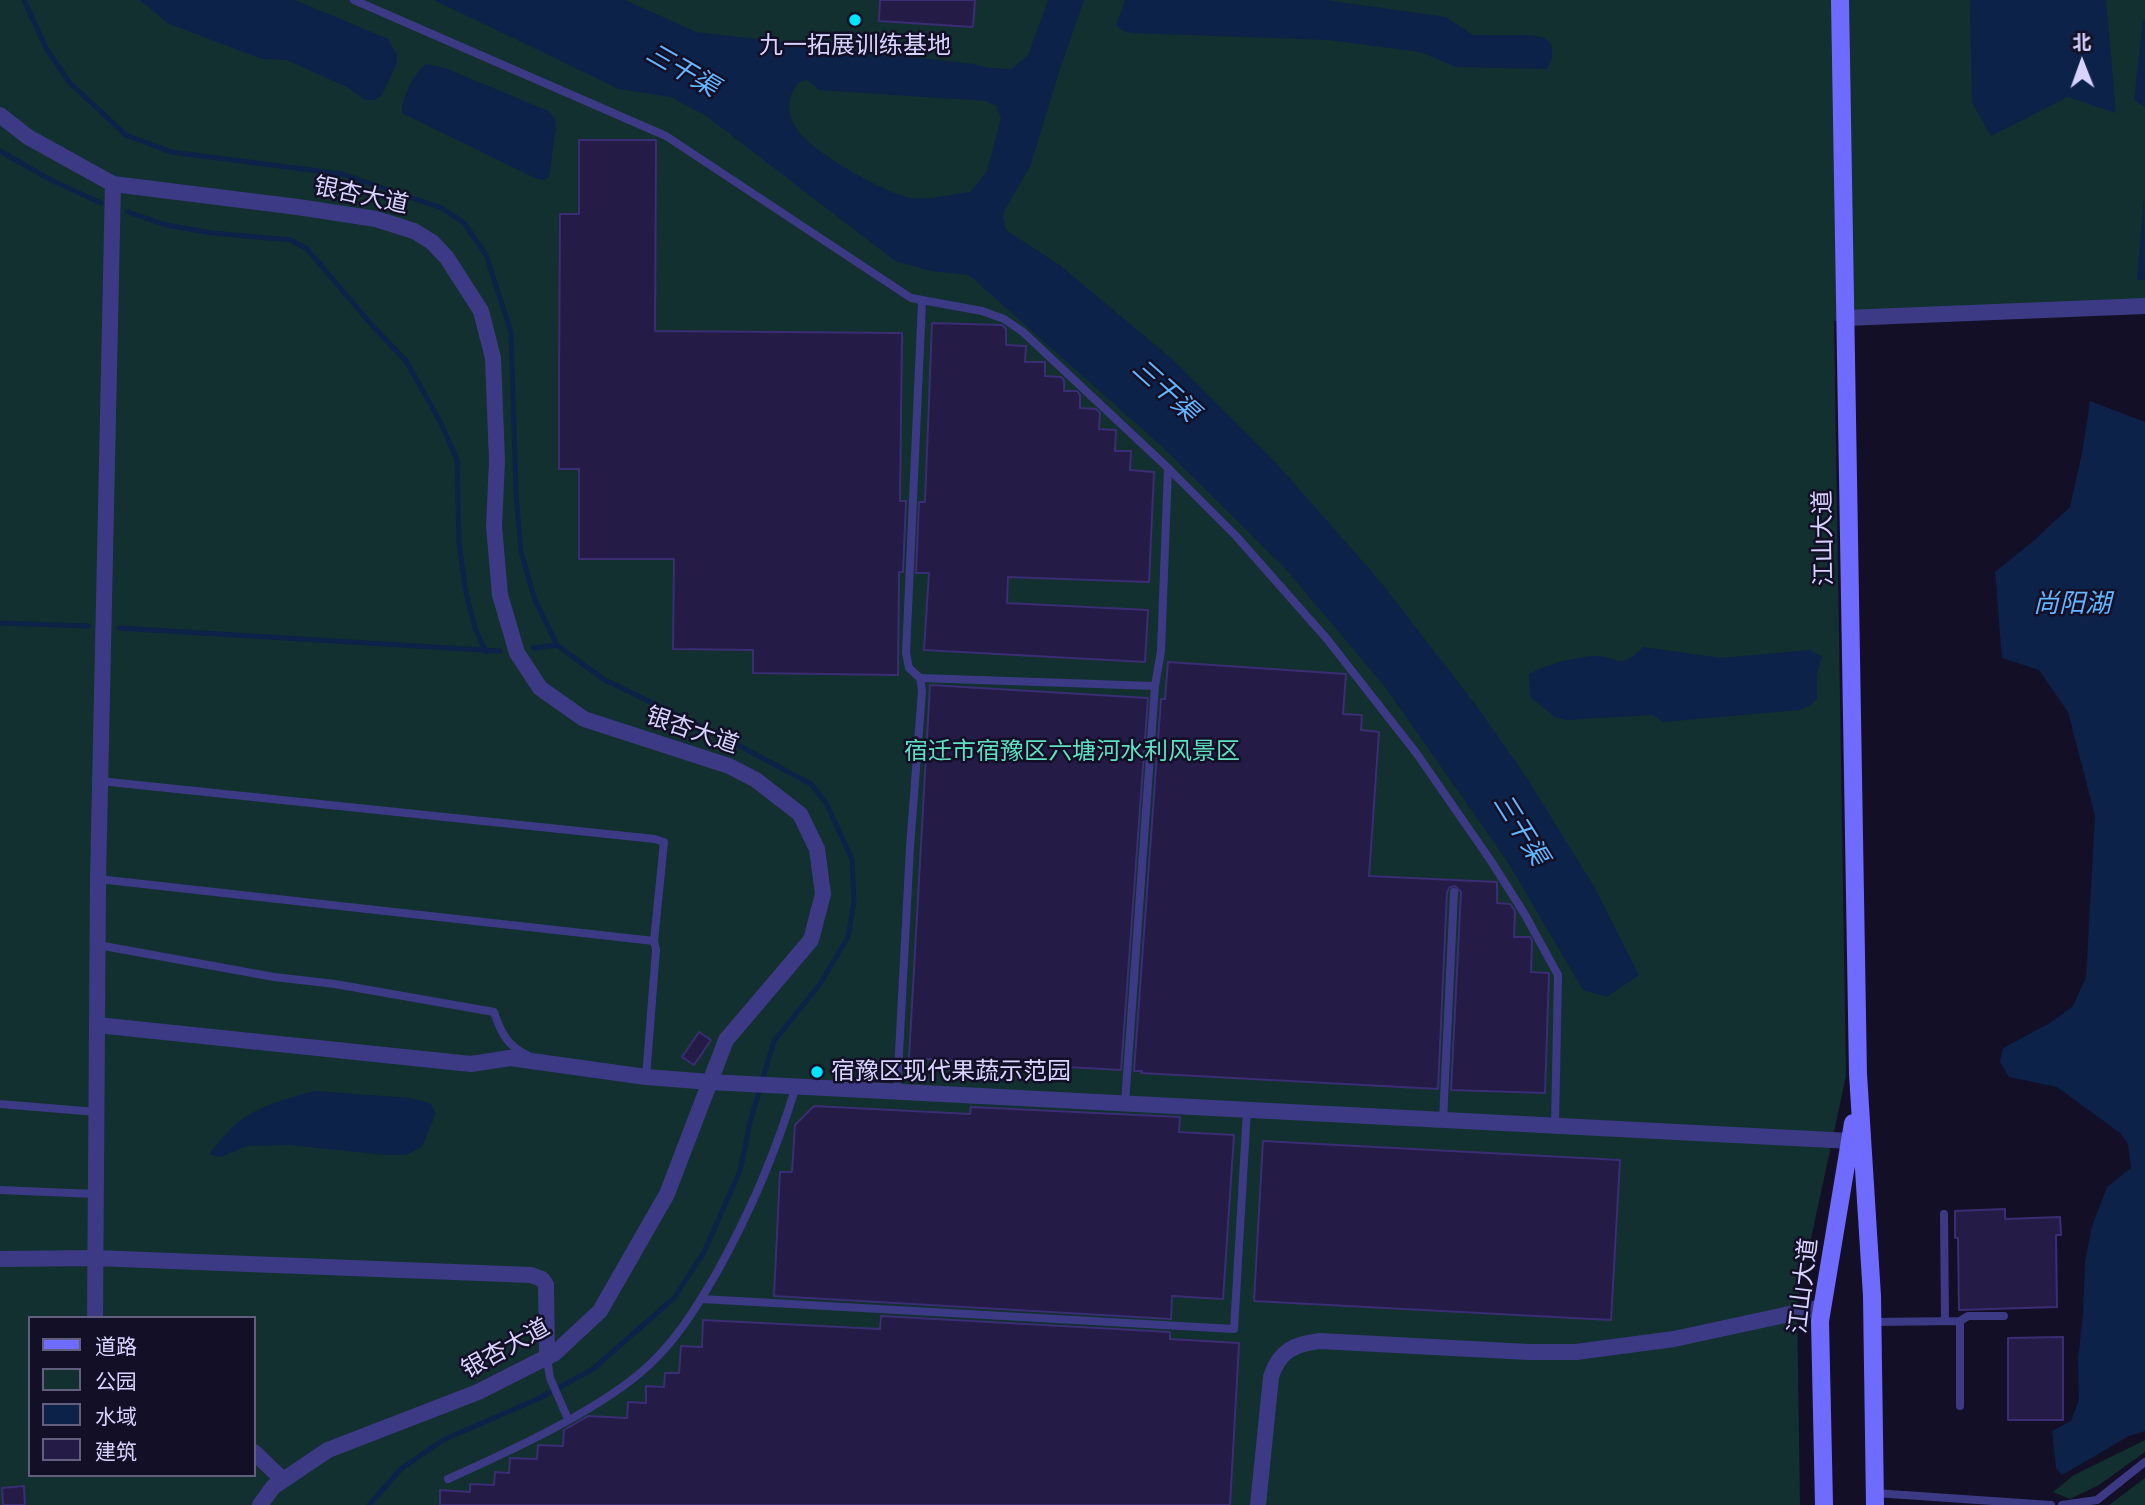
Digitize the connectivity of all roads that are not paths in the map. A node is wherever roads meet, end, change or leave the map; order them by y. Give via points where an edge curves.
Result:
1 (354, 0) edge
2 (1840, 0) edge
3 (0, 115) edge
4 (113, 184) junction
5 (922, 302) junction
6 (2145, 306) edge
7 (1845, 318) junction
8 (1168, 468) junction
9 (920, 678) junction
10 (1155, 687) junction
11 (100, 781) junction
12 (98, 879) junction
13 (1454, 892) dead end
14 (654, 941) junction
15 (98, 945) junction
16 (97, 1025) junction
17 (552, 1065) junction
18 (1858, 1074) junction
19 (646, 1077) junction
20 (715, 1082) junction
21 (796, 1086) junction
22 (897, 1091) junction
23 (1125, 1103) junction
24 (0, 1104) edge
25 (1247, 1110) junction
26 (96, 1112) junction
27 (1443, 1120) junction
28 (1555, 1125) junction
29 (1851, 1141) junction
30 (0, 1190) edge
31 (95, 1194) junction
32 (1944, 1214) dead end
33 (95, 1258) junction
34 (0, 1259) edge
35 (702, 1299) junction
36 (1822, 1307) junction
37 (95, 1316) edge
38 (2004, 1316) dead end
39 (1945, 1321) junction
40 (1959, 1321) junction
41 (1872, 1322) junction
42 (547, 1358) junction
43 (1960, 1406) dead end
44 (568, 1419) junction
45 (256, 1454) edge
46 (2145, 1462) edge
47 (448, 1479) dead end
48 (283, 1480) junction
49 (1875, 1499) edge
50 (2038, 1504) edge
51 (260, 1505) edge
52 (1258, 1505) edge
53 (1824, 1505) edge
54 (2051, 1505) edge
55 (2063, 1505) edge

1 - 5 lane via 666,136
2 - 7 main road, 江山大道
3 - 4 street, 银杏大道 via 27,137
4 - 11 street
4 - 20 street, 银杏大道 via 376,219 432,242 466,286 481,312 492,358 497,461 494,526 500,595 517,653 540,688 584,719 729,766 756,780 800,814 817,849 823,894 811,940 726,1040
5 - 8 lane via 1004,319
5 - 9 lane via 906,653 909,668
6 - 7 street
7 - 18 main road, 江山大道
8 - 10 lane via 1161,651
8 - 28 lane via 1327,639 1417,754 1524,913 1558,975
9 - 10 lane
9 - 22 lane
10 - 23 lane
11 - 12 street
11 - 14 lane via 655,839 664,842
12 - 14 lane
12 - 15 street
13 - 27 lane
14 - 19 lane
15 - 16 street
15 - 17 lane via 494,1012 500,1030 516,1050
16 - 17 street via 471,1064 510,1058
16 - 26 street
17 - 19 street
18 - 29 main road, 江山大道
18 - 41 main road, 江山大道
19 - 20 street
20 - 21 street
20 - 42 street, 银杏大道 via 667,1194 600,1311
21 - 22 street
21 - 35 lane via 762,1182
22 - 23 street
23 - 25 street
24 - 26 lane
25 - 27 street
25 - 35 lane via 1234,1329
26 - 31 street
27 - 28 street
28 - 29 street
29 - 36 main road, 江山大道
30 - 31 lane
31 - 33 street
32 - 39 lane
33 - 34 street
33 - 37 street
33 - 42 street via 531,1275 546,1285
35 - 44 lane via 681,1331 639,1374
36 - 52 street via 1674,1339 1576,1352 1320,1341 1299,1344 1285,1352 1271,1377
36 - 53 main road, 江山大道
38 - 40 lane via 1968,1316
39 - 40 lane
39 - 41 lane
40 - 43 lane
41 - 49 main road, 江山大道
42 - 44 lane
42 - 48 street, 银杏大道 via 478,1392 328,1450
44 - 47 lane
45 - 48 street
46 - 55 lane via 2097,1500
48 - 51 street, 银杏大道
49 - 50 lane
50 - 54 lane

